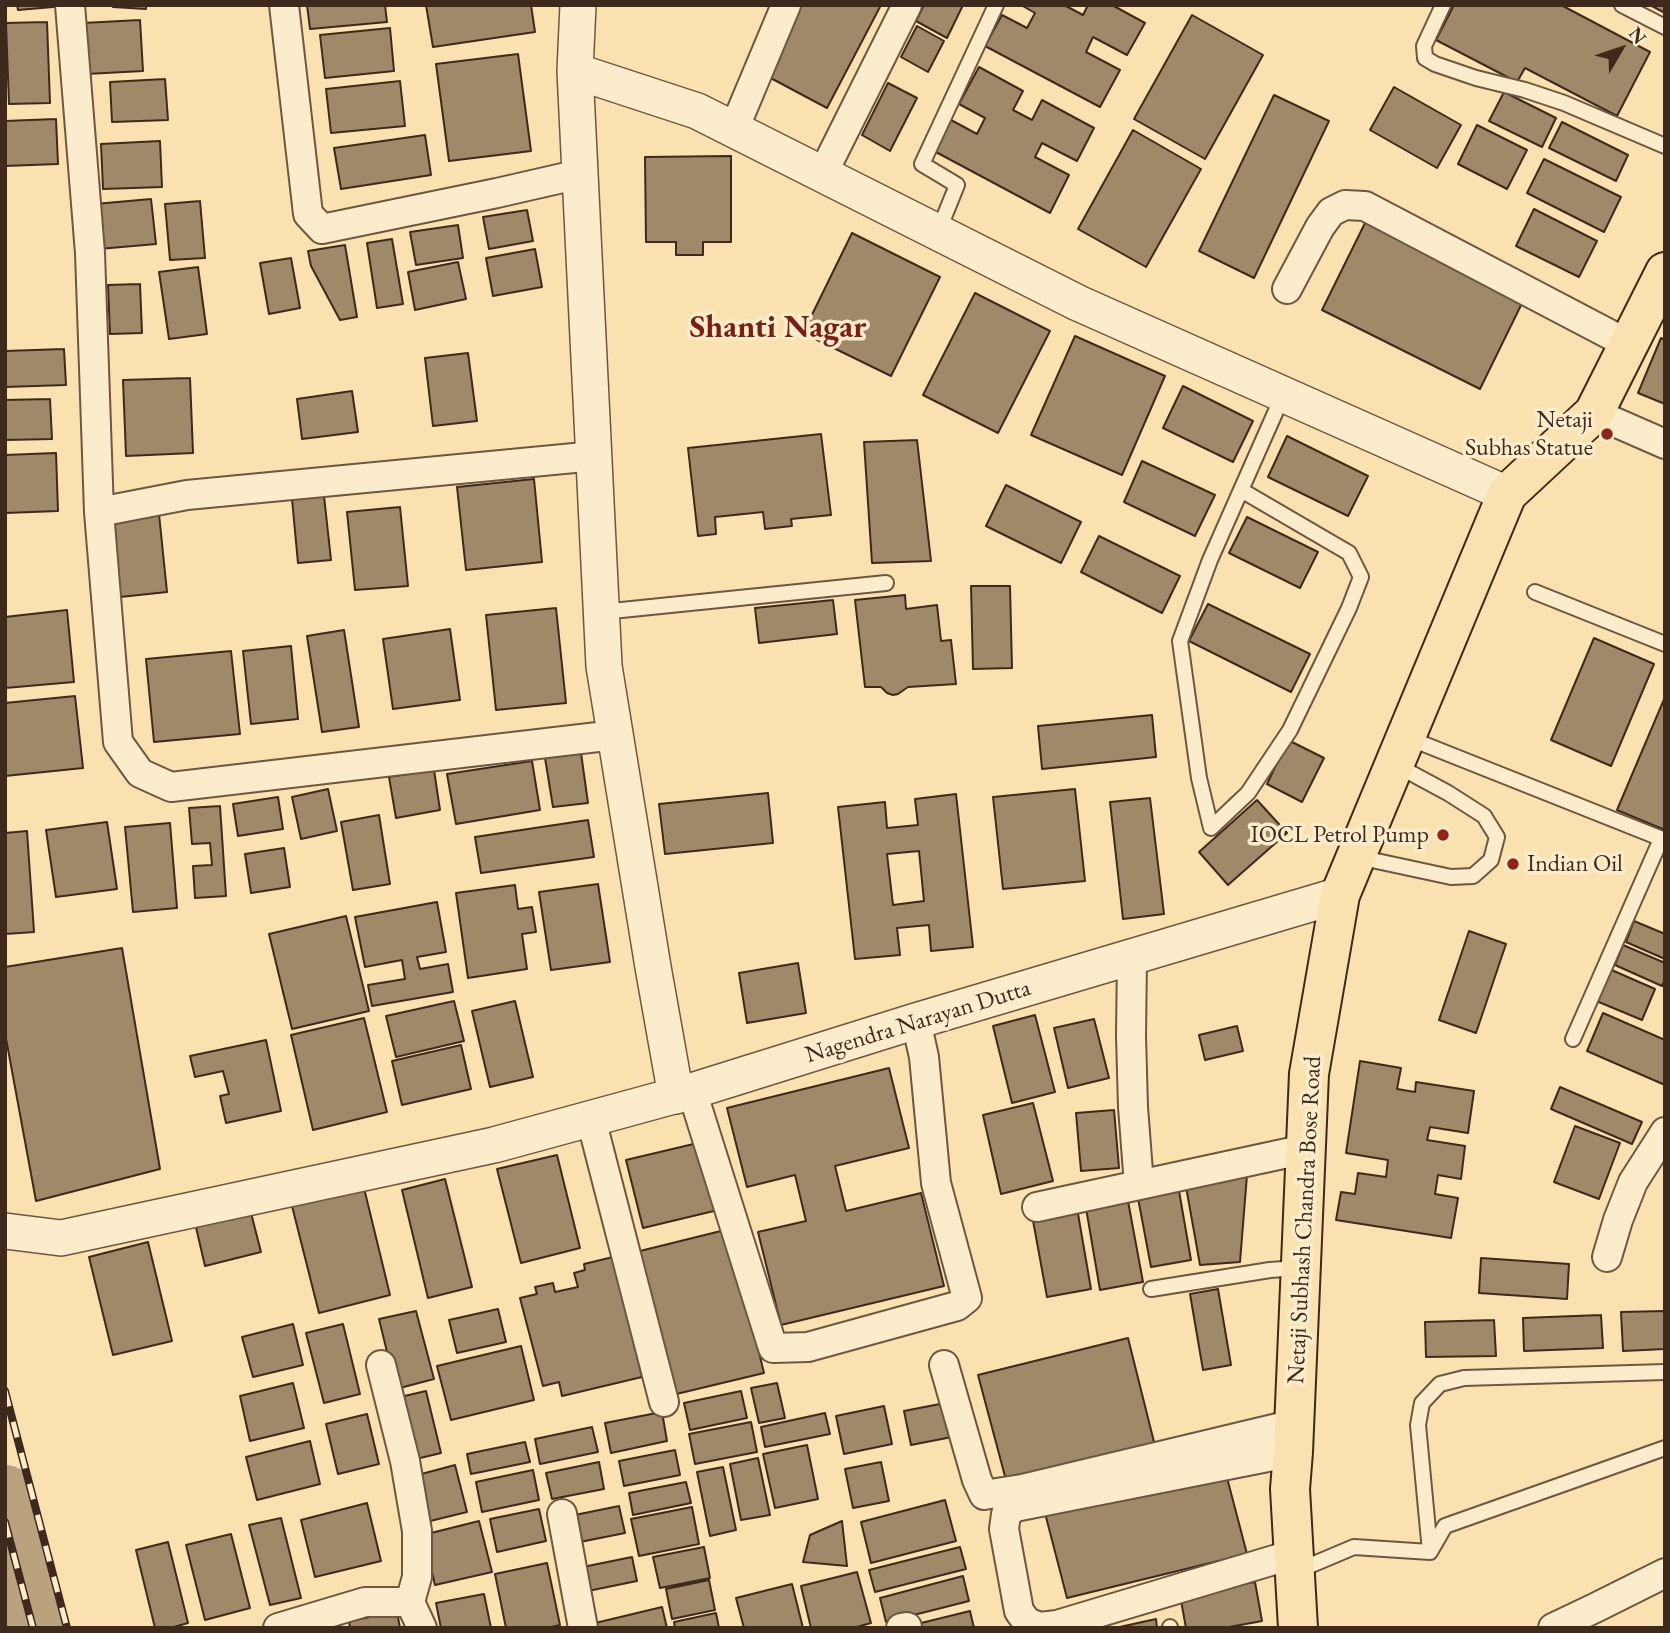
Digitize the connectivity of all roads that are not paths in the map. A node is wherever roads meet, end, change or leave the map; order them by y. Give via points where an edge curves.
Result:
1 (70, 5) edge
2 (284, 5) edge
3 (578, 5) edge
4 (786, 5) edge
5 (907, 5) edge
6 (996, 5) edge
7 (1443, 5) edge
8 (1622, 5) edge
9 (1665, 27) edge
10 (575, 71) junction
11 (734, 129) junction
12 (1665, 146) edge
13 (580, 174) junction
14 (822, 174) junction
15 (938, 232) junction
16 (1665, 272) edge
17 (1287, 289) dead end
18 (1628, 344) junction
19 (1283, 394) junction
20 (1594, 413) junction
21 (1665, 443) edge
22 (595, 456) junction
23 (1241, 490) junction
24 (1507, 494) junction
25 (99, 512) junction
26 (886, 583) dead end
27 (1535, 593) dead end
28 (602, 612) junction
29 (1665, 644) edge
30 (615, 735) junction
31 (1400, 751) junction
32 (1663, 840) edge
33 (1356, 856) junction
34 (1340, 895) junction
35 (1132, 957) junction
36 (916, 1021) junction
37 (1573, 1039) dead end
38 (684, 1094) junction
39 (591, 1119) junction
40 (1665, 1132) edge
41 (1306, 1149) junction
42 (1139, 1185) junction
43 (1037, 1207) dead end
44 (5, 1231) edge
45 (1607, 1257) dead end
46 (1300, 1268) junction
47 (1151, 1289) dead end
48 (381, 1364) dead end
49 (944, 1365) dead end
50 (1665, 1372) edge
51 (664, 1402) dead end
52 (1294, 1438) junction
53 (1665, 1448) edge
54 (562, 1514) dead end
55 (1430, 1552) junction
56 (1294, 1563) junction
57 (1665, 1573) edge
58 (410, 1602) junction
59 (278, 1628) edge
60 (422, 1628) edge
61 (583, 1628) edge
62 (901, 1628) edge
63 (907, 1628) edge
64 (1298, 1628) edge
65 (1553, 1628) edge

1 - 25 street via 90,253
2 - 13 street via 308,214 322,229
3 - 10 street
4 - 11 street
5 - 14 street
6 - 15 lane via 922,164 957,185
7 - 12 lane via 1424,46 1425,58 1564,103
8 - 9 lane
10 - 11 street via 697,111
10 - 13 street
11 - 14 street
13 - 22 street
14 - 15 street
15 - 19 street via 1078,303
16 - 18 main road, Netaji Subhash Chandra Bose Road
17 - 18 street via 1331,212 1345,205 1365,206
18 - 20 main road, Netaji Subhash Chandra Bose Road
19 - 23 lane
19 - 24 street
20 - 21 street
20 - 24 main road, Netaji Subhash Chandra Bose Road
22 - 25 street via 187,495
22 - 28 street
23 - 23 lane via 1349,553 1361,577 1290,730 1248,793 1211,828 1199,778 1180,641
24 - 31 main road, Netaji Subhash Chandra Bose Road
25 - 30 street via 118,742 140,773 171,787
26 - 28 lane
27 - 29 lane
28 - 30 street via 604,666
30 - 38 street via 653,967
31 - 32 lane
31 - 33 main road, Netaji Subhash Chandra Bose Road
31 - 33 lane via 1448,793 1484,816 1497,837 1491,860 1473,876 1451,877
32 - 37 lane
33 - 34 main road, Netaji Subhash Chandra Bose Road
34 - 35 street, Nagendra Narayan Dutta
34 - 41 main road, Netaji Subhash Chandra Bose Road via 1309,1074
35 - 36 street, Nagendra Narayan Dutta
35 - 42 street via 1132,1072
36 - 38 street, Nagendra Narayan Dutta
36 - 38 street via 924,1057 936,1183 967,1298 957,1306 808,1347 773,1348
38 - 39 street, Nagendra Narayan Dutta
39 - 44 street, Nagendra Narayan Dutta via 494,1145 61,1238
39 - 51 street
40 - 45 street via 1633,1182
41 - 42 street
41 - 46 main road, Netaji Subhash Chandra Bose Road
42 - 43 street
46 - 47 lane
46 - 52 main road, Netaji Subhash Chandra Bose Road
48 - 58 street via 417,1531 417,1577
49 - 52 street via 984,1495
50 - 55 lane via 1464,1378 1440,1384 1422,1403 1418,1425
52 - 56 main road, Netaji Subhash Chandra Bose Road via 1290,1489
52 - 56 street via 1015,1507 1006,1514 1004,1529 1019,1611 1027,1622 1040,1627
53 - 55 lane via 1445,1525
54 - 61 street
55 - 56 lane via 1354,1547
56 - 64 main road, Netaji Subhash Chandra Bose Road
57 - 65 street
58 - 59 street via 365,1602
58 - 60 street
62 - 63 street

